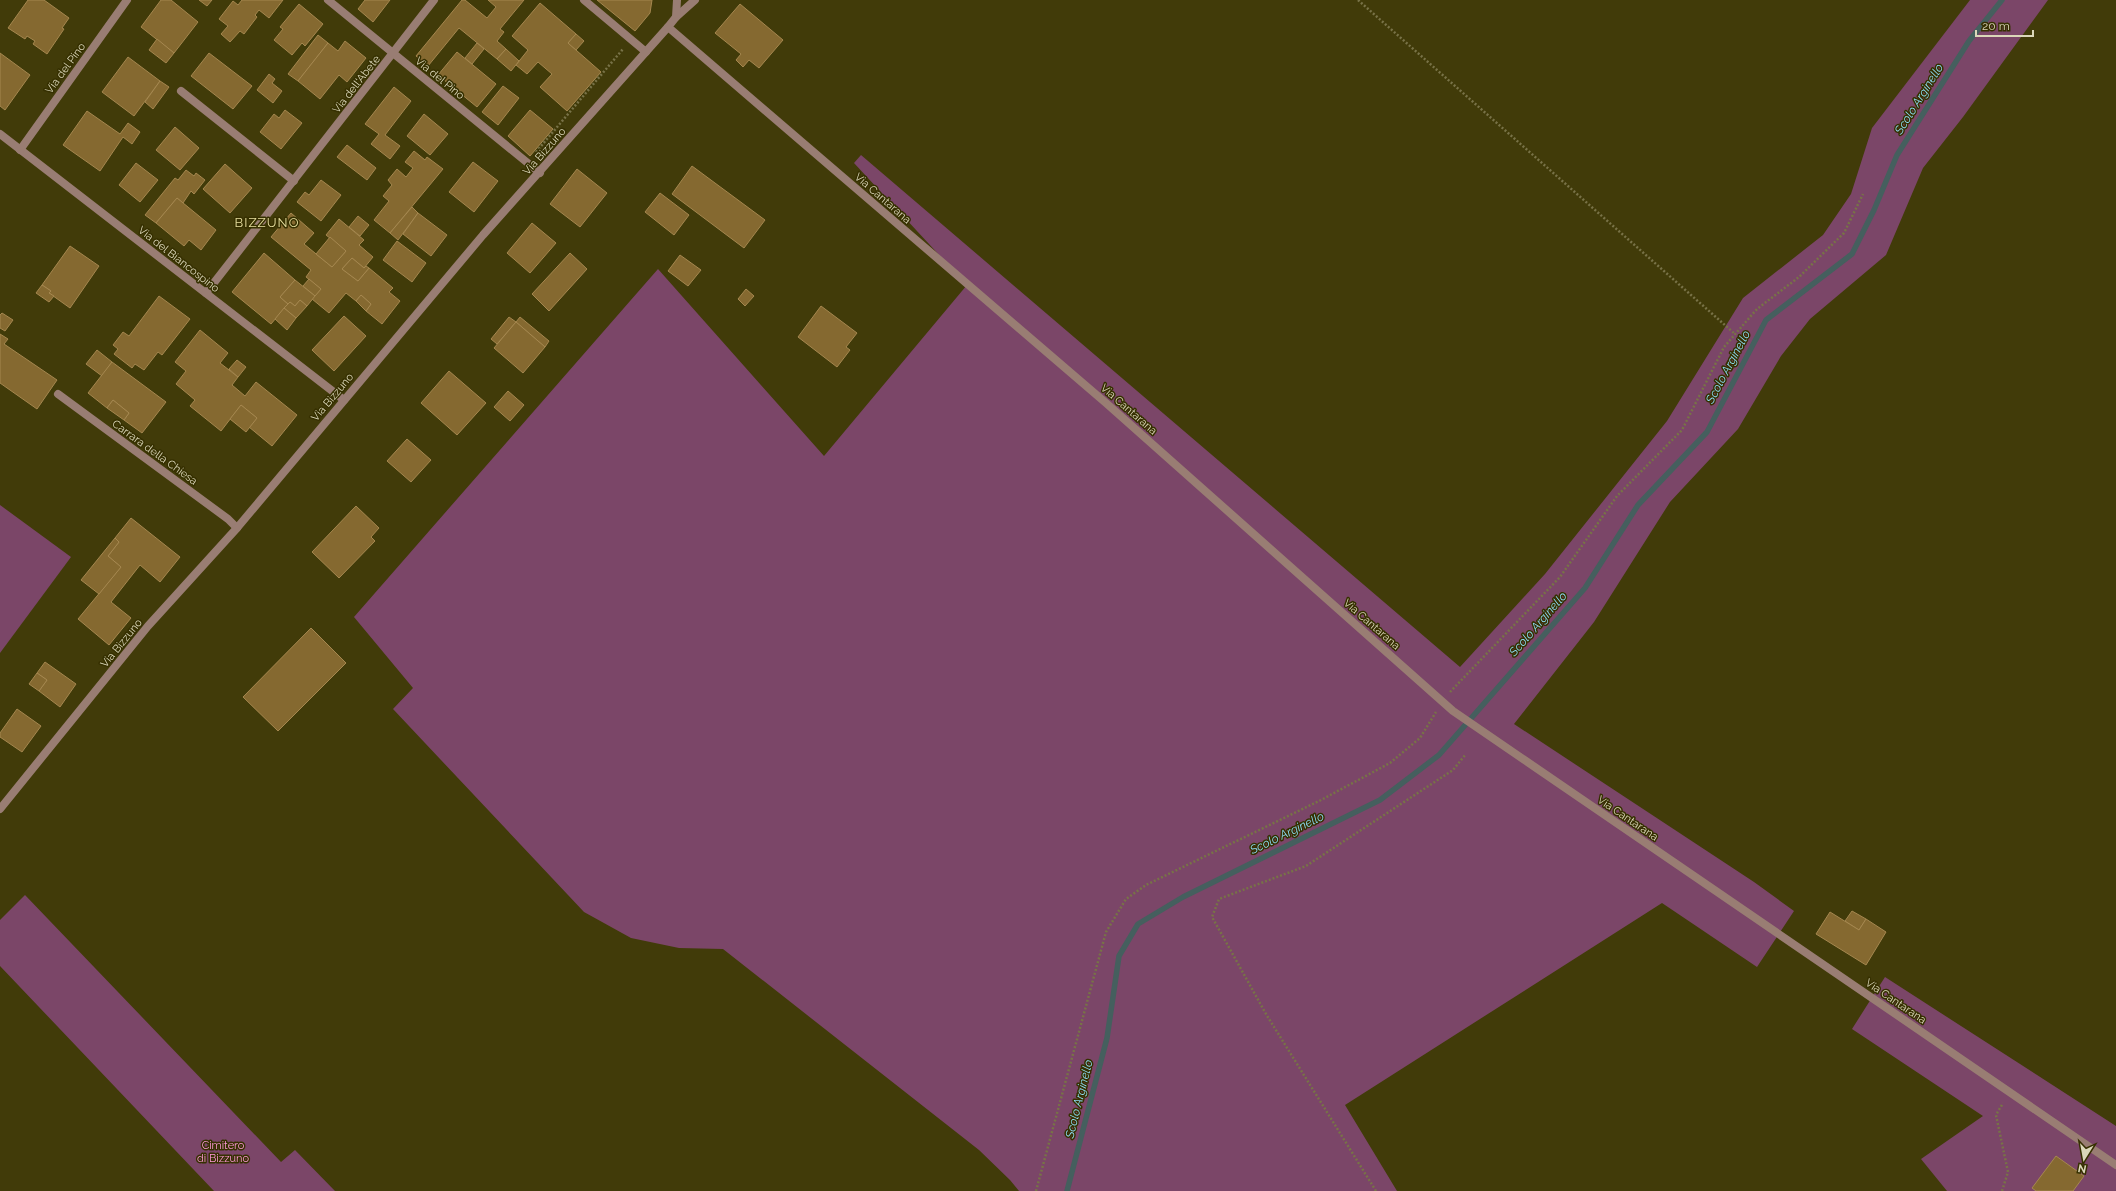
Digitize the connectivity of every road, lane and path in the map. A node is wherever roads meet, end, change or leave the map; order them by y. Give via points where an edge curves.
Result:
1 (127, 0) edge
2 (328, 0) edge
3 (434, 0) edge
4 (584, 0) edge
5 (676, 0) edge
6 (695, 0) edge
7 (1358, 0) edge
8 (676, 17) junction
9 (668, 27) junction
10 (646, 52) junction
11 (393, 54) junction
12 (181, 91) dead end
13 (0, 134) edge
14 (20, 150) junction
15 (540, 172) junction
16 (294, 181) junction
17 (1863, 194) dead end
18 (206, 293) junction
19 (1736, 334) junction
20 (58, 394) dead end
21 (344, 400) junction
22 (237, 528) junction
23 (1442, 701) junction
24 (1466, 754) dead end
25 (0, 810) edge
26 (2009, 1092) junction
27 (2116, 1165) edge
28 (1036, 1191) edge
29 (1376, 1191) edge
30 (2002, 1191) edge

1 - 14 street, Via del Pino
2 - 11 street, Via del Pino
3 - 11 street, Via dell'Abete
4 - 10 street
5 - 8 street
6 - 8 street, Via Bizzuno
7 - 19 path
8 - 9 street, Via Bizzuno
9 - 10 street, Via Bizzuno
9 - 23 street, Via Cantarana via 1106,404
10 - 15 street, Via Bizzuno
11 - 15 street, Via del Pino
11 - 16 street, Via dell'Abete
12 - 16 street
13 - 14 street, Via del Biancospino
14 - 18 street, Via del Biancospino
15 - 21 street, Via Bizzuno via 483,235
16 - 18 street, Via dell'Abete
17 - 19 path via 1844,233 1799,277 1757,309
18 - 21 street, Via del Biancospino
19 - 23 path via 1724,347 1682,430 1617,496 1560,577
20 - 22 street, Carrara della Chiesa
21 - 22 street, Via Bizzuno
22 - 25 street, Via Bizzuno via 148,626
23 - 26 street, Via Cantarana via 1475,727
23 - 28 path via 1420,738 1390,763 1321,800 1146,885 1126,899 1106,932
24 - 29 path via 1453,770 1306,866 1219,899 1212,917 1266,1014
26 - 27 street, Via Cantarana
26 - 30 path via 1996,1114 2008,1172

